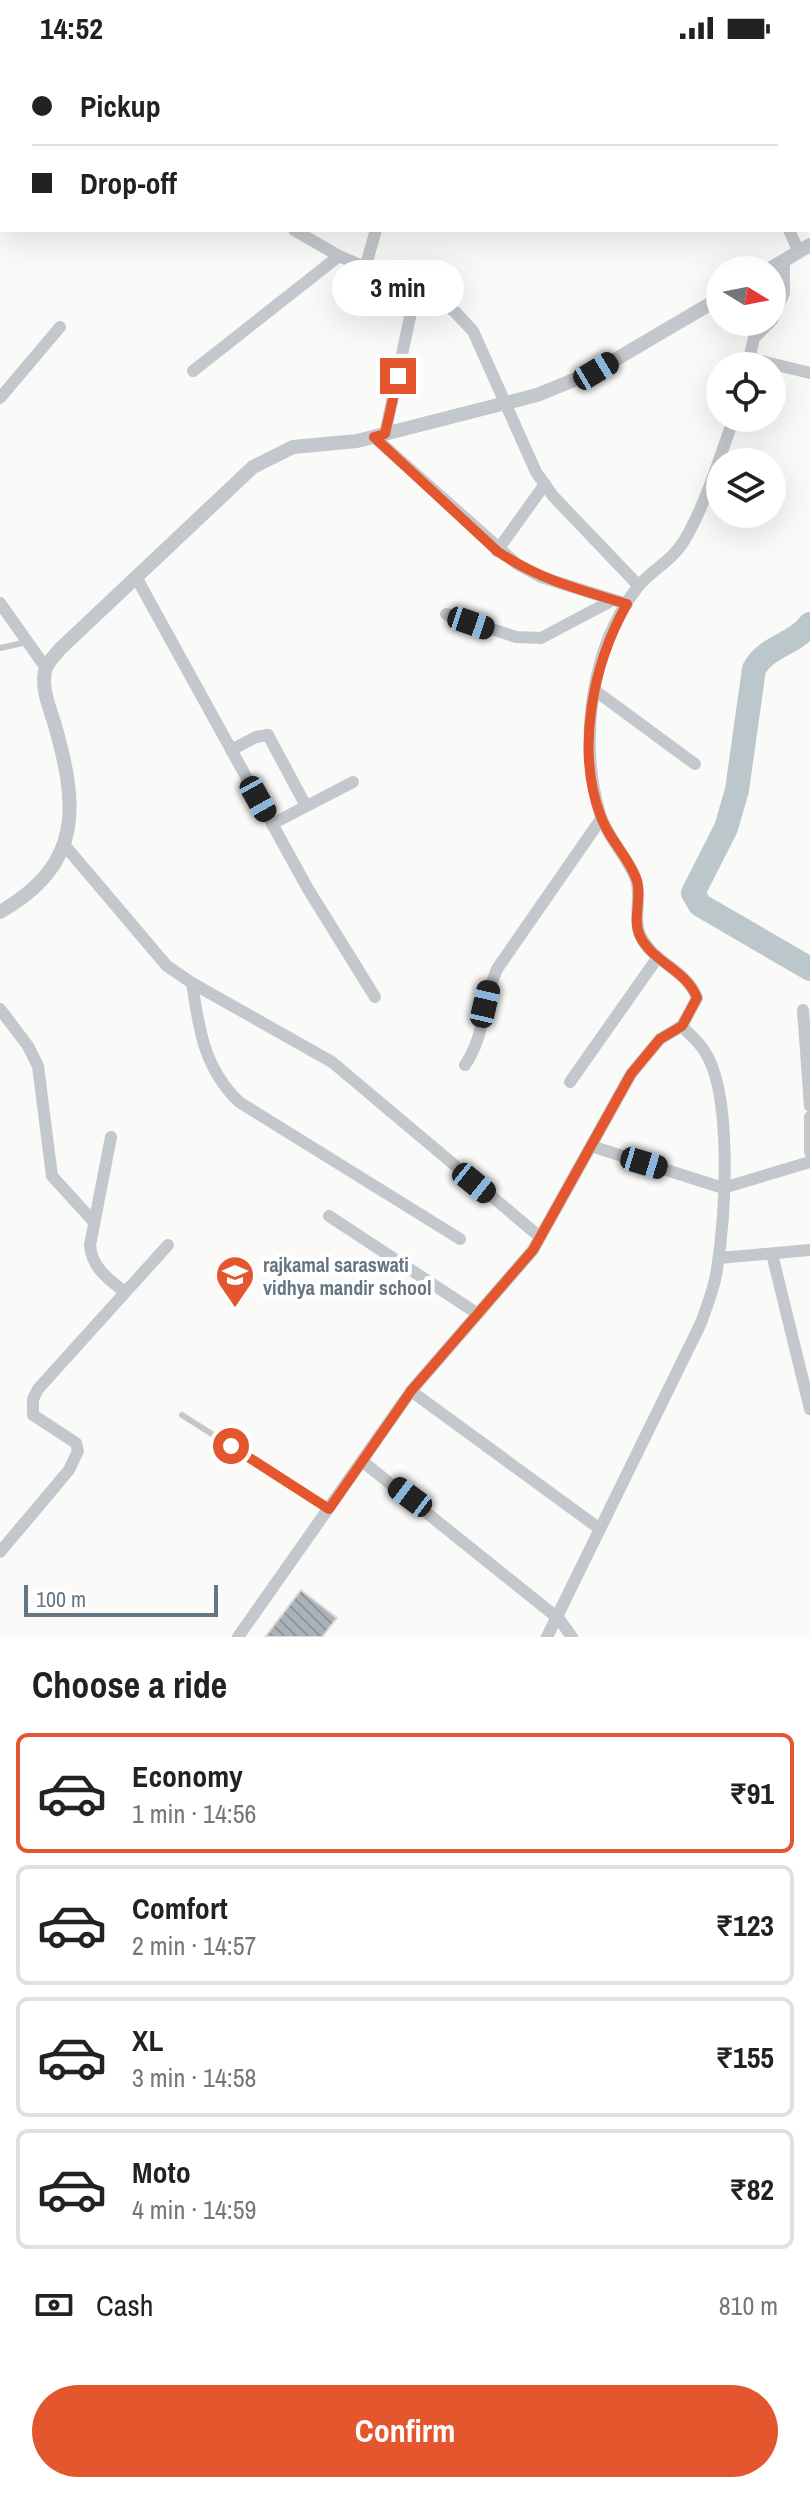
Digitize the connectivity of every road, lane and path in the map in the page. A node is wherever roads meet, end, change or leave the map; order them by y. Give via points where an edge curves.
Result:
1 (297, 232) edge
2 (375, 232) edge
3 (791, 232) edge
4 (805, 249) edge
5 (339, 256) junction
6 (786, 260) edge
7 (365, 268) junction
8 (416, 289) junction
9 (706, 306) edge
10 (60, 327) dead end
11 (786, 369) edge
12 (193, 371) dead end
13 (810, 373) edge
14 (5, 382) edge
15 (0, 398) edge
16 (507, 405) junction
17 (728, 432) edge
18 (380, 436) junction
19 (545, 484) junction
20 (497, 551) junction
21 (136, 577) junction
22 (638, 585) junction
23 (613, 600) junction
24 (0, 603) edge
25 (627, 604) junction
26 (446, 614) dead end
27 (27, 642) junction
28 (0, 648) edge
29 (46, 668) junction
30 (597, 692) junction
31 (231, 750) junction
32 (695, 764) dead end
33 (353, 782) dead end
34 (306, 806) junction
35 (601, 819) junction
36 (272, 824) junction
37 (66, 847) junction
38 (0, 912) edge
39 (658, 957) junction
40 (192, 983) junction
41 (375, 997) dead end
42 (0, 1009) edge
43 (803, 1010) dead end
44 (682, 1026) junction
45 (465, 1065) dead end
46 (570, 1082) dead end
47 (810, 1106) edge
48 (810, 1117) edge
49 (111, 1137) dead end
50 (591, 1146) junction
51 (810, 1152) edge
52 (810, 1162) edge
53 (723, 1188) junction
54 (329, 1216) dead end
55 (94, 1222) junction
56 (540, 1237) junction
57 (460, 1239) dead end
58 (168, 1245) dead end
59 (810, 1250) edge
60 (772, 1254) junction
61 (719, 1258) junction
62 (125, 1292) junction
63 (478, 1314) junction
64 (411, 1391) junction
65 (810, 1409) edge
66 (182, 1415) dead end
67 (362, 1461) junction
68 (329, 1509) junction
69 (600, 1529) junction
70 (0, 1552) edge
71 (559, 1619) junction
72 (238, 1637) edge
73 (547, 1637) edge
74 (572, 1637) edge

1 - 5 street
2 - 7 street
3 - 4 street
4 - 6 street
5 - 7 street
5 - 12 street
7 - 8 street
8 - 16 street via 455,312 473,331
8 - 18 street
9 - 16 street via 596,371
10 - 14 street
11 - 13 street
14 - 15 street
16 - 18 street
16 - 19 street
17 - 22 street via 684,540 671,560
18 - 20 street
18 - 21 street via 308,444 266,459
19 - 20 street
19 - 22 street
20 - 23 street via 541,577
21 - 29 street
21 - 31 street
22 - 25 street
23 - 25 street
23 - 26 street via 541,638 516,637
24 - 27 street
25 - 30 street via 604,652
27 - 28 lane
27 - 29 street
29 - 37 street via 46,695 69,781
30 - 32 street
30 - 35 street via 589,760
31 - 34 street via 268,735
31 - 36 street
33 - 34 street
34 - 36 street
35 - 39 street via 634,874 639,935
35 - 45 street via 497,969 475,1050
36 - 41 street
37 - 38 street via 25,896
37 - 40 street via 143,941
39 - 44 street via 692,984 697,998
39 - 46 street
40 - 56 street via 332,1062
40 - 57 street via 210,1066 239,1102
42 - 55 street via 38,1066 52,1176
43 - 47 street
44 - 50 street via 660,1039 631,1074
44 - 53 street via 704,1049 713,1070 724,1145
48 - 51 street
49 - 55 street
50 - 53 street
50 - 56 street
52 - 53 street
53 - 61 street
54 - 63 street
55 - 62 street via 91,1257
56 - 63 street
58 - 62 street
59 - 60 street
60 - 61 street
60 - 65 street
61 - 69 street via 701,1323
62 - 70 street via 33,1399 33,1415 76,1443 78,1451 69,1470
63 - 64 street
64 - 67 street
64 - 69 street
66 - 68 lane
67 - 68 street
67 - 71 street
68 - 72 street
69 - 71 street
71 - 73 street
71 - 74 street

